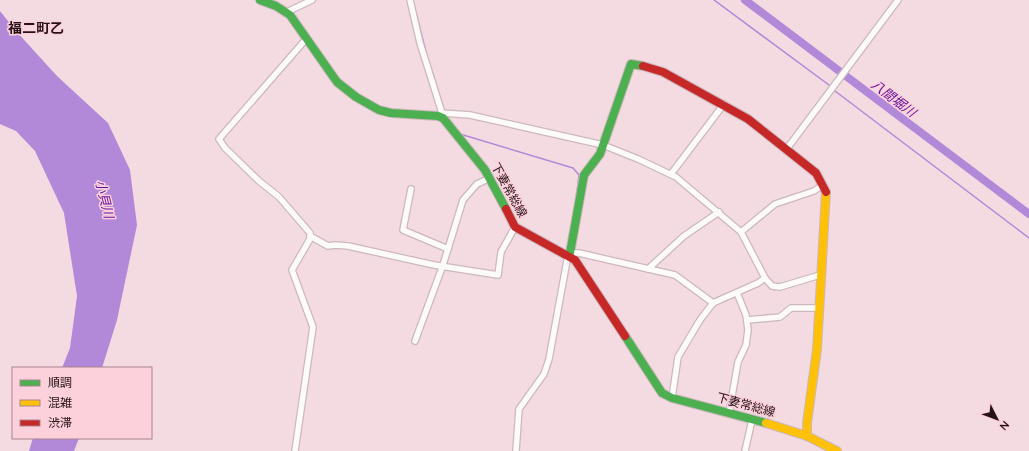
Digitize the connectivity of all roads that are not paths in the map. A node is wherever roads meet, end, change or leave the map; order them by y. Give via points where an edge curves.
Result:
1 (260, 0) edge
2 (312, 0) edge
3 (410, 0) edge
4 (898, 0) edge
5 (287, 12) junction
6 (307, 38) junction
7 (724, 104) junction
8 (442, 115) junction
9 (603, 145) junction
10 (786, 150) junction
11 (671, 174) junction
12 (490, 178) junction
13 (823, 185) junction
14 (411, 189) dead end
15 (719, 212) junction
16 (515, 227) junction
17 (741, 232) junction
18 (310, 236) junction
19 (448, 248) junction
20 (569, 254) junction
21 (443, 265) junction
22 (648, 269) junction
23 (820, 275) junction
24 (765, 278) junction
25 (737, 293) junction
26 (713, 303) junction
27 (819, 308) junction
28 (747, 320) junction
29 (415, 341) dead end
30 (672, 398) junction
31 (729, 413) junction
32 (752, 420) junction
33 (807, 436) junction
34 (295, 451) edge
35 (516, 451) edge
36 (745, 451) edge
37 (837, 451) edge

1 - 5 main road
2 - 5 street
3 - 8 street
4 - 10 street
5 - 6 main road
6 - 8 main road via 337,82 370,106 391,113
6 - 18 street via 219,139 258,181 279,197
7 - 9 main road via 663,72 631,64
7 - 10 main road via 748,119
7 - 11 street
8 - 9 street via 470,115
8 - 12 main road, 下妻常総線
9 - 11 street
9 - 20 main road via 600,154 584,176
10 - 13 main road via 816,174
11 - 15 street
12 - 16 main road, 下妻常総線
12 - 19 street via 477,184 463,200
13 - 17 street via 814,191 775,204
13 - 23 main road via 826,192
14 - 19 street via 403,230
15 - 17 street
15 - 22 street via 684,236
16 - 20 main road, 下妻常総線
16 - 21 street via 501,252 498,275
17 - 24 street
18 - 21 street via 328,246 348,246
18 - 34 street via 292,270 312,327
19 - 21 street
20 - 22 street via 579,253
20 - 30 main road, 下妻常総線 via 655,384 662,393
20 - 35 street via 549,359 544,374 519,409
21 - 29 street
22 - 26 street via 675,275
23 - 24 street via 780,287 772,286
23 - 27 main road
24 - 25 street
25 - 26 street
25 - 28 street
26 - 30 street via 678,357
27 - 28 street via 791,308 780,317
27 - 33 main road
28 - 31 street via 746,345 738,362
30 - 31 main road, 下妻常総線
31 - 32 main road, 下妻常総線
32 - 33 main road, 下妻常総線
32 - 36 street
33 - 37 main road, 下妻常総線

